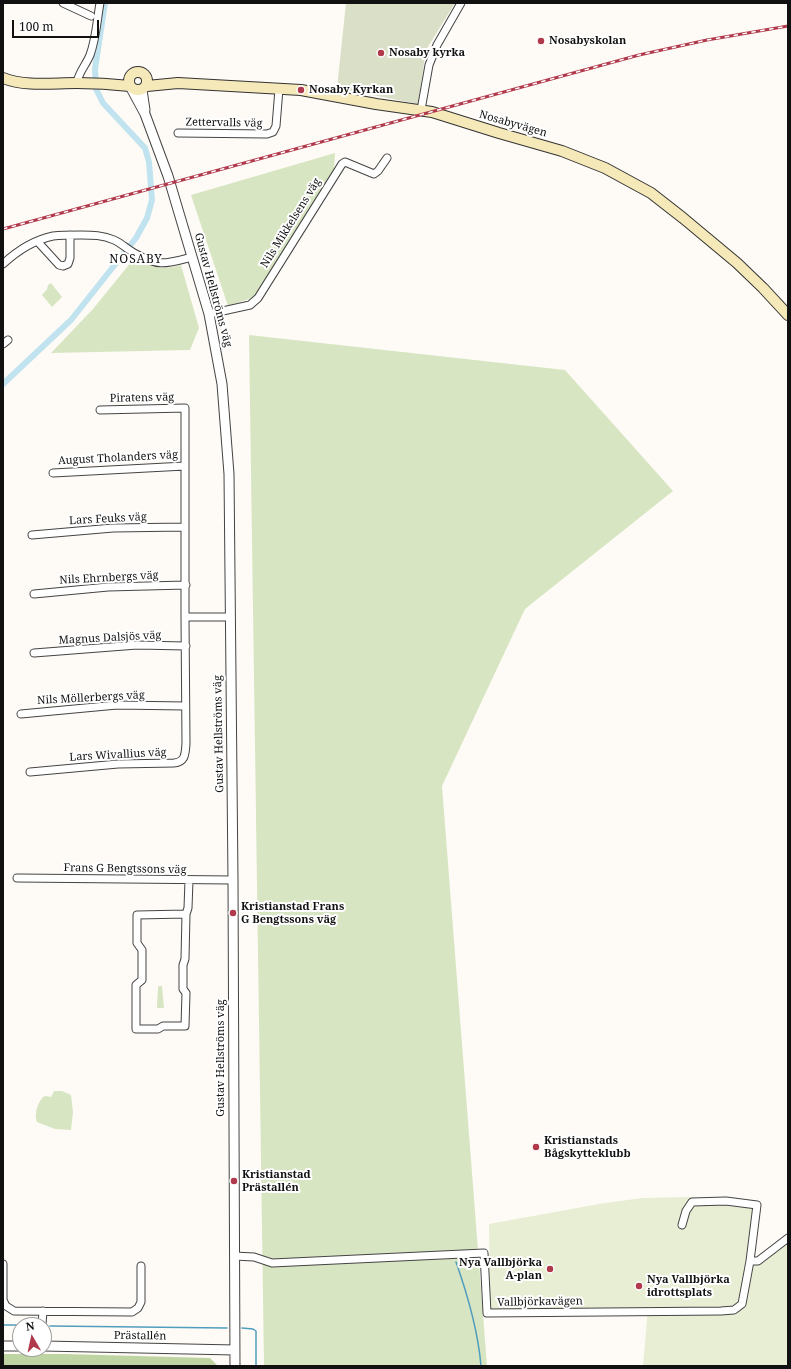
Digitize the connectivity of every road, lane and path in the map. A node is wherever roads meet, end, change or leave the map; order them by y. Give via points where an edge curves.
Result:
1 (63, 3) edge
2 (100, 3) edge
3 (461, 3) edge
4 (91, 16) dead end
5 (131, 75) junction
6 (3, 78) edge
7 (76, 83) junction
8 (99, 83) junction
9 (145, 84) junction
10 (130, 87) junction
11 (279, 89) junction
12 (421, 110) junction
13 (145, 114) junction
14 (178, 133) dead end
15 (387, 158) dead end
16 (70, 235) junction
17 (38, 242) junction
18 (192, 257) junction
19 (3, 264) edge
20 (209, 314) junction
21 (787, 314) edge
22 (185, 408) joint
23 (100, 410) dead end
24 (185, 466) junction
25 (53, 473) dead end
26 (186, 527) junction
27 (32, 535) dead end
28 (186, 585) junction
29 (34, 594) dead end
30 (186, 617) junction
31 (230, 617) junction
32 (186, 646) junction
33 (34, 653) dead end
34 (185, 706) junction
35 (21, 714) dead end
36 (30, 772) dead end
37 (17, 878) dead end
38 (189, 880) junction
39 (233, 880) junction
40 (186, 914) junction
41 (682, 1225) dead end
42 (788, 1238) edge
43 (234, 1256) junction
44 (750, 1261) junction
45 (3, 1264) edge
46 (141, 1266) dead end
47 (43, 1311) junction
48 (43, 1317) edge
49 (52, 1346) edge
50 (235, 1350) junction
51 (235, 1366) edge

1 - 4 street
2 - 7 street via 95,38
3 - 12 street via 436,45 429,65
5 - 8 main road
5 - 9 main road via 135,72 144,74
5 - 10 main road
6 - 7 main road via 40,84
7 - 8 main road
8 - 10 main road
9 - 10 main road via 136,91
9 - 11 main road, Nosabyvägen via 178,83
9 - 13 street, Gustav Hellströms väg
10 - 13 street, Gustav Hellströms väg
11 - 12 main road, Nosabyvägen via 301,90
11 - 14 street, Zettervalls väg via 276,126 273,132
12 - 21 main road, Nosabyvägen via 562,151 605,168 634,184 683,218 737,263
13 - 18 street, Gustav Hellströms väg via 168,176
15 - 20 street, Nils Mikkelsens väg via 374,174 351,163 342,164 258,298 250,305
16 - 17 street via 53,236
16 - 17 street via 70,258 68,264 63,266 59,265
16 - 18 street via 104,236 155,263
17 - 19 street via 16,252
18 - 20 street, Gustav Hellströms väg
20 - 31 street, Gustav Hellströms väg via 222,384 228,445
22 - 23 street, Piratens väg
22 - 24 street, Lars Wivallius väg
24 - 25 street, August Tholanders väg
24 - 26 street, Lars Wivallius väg
26 - 27 street, Lars Feuks väg via 113,528
26 - 28 street, Lars Wivallius väg
28 - 29 street, Nils Ehrnbergs väg via 108,587
28 - 30 street, Lars Wivallius väg
30 - 31 street
30 - 32 street, Lars Wivallius väg
31 - 39 street, Gustav Hellströms väg
32 - 33 street, Magnus Dalsjös väg via 137,645
32 - 34 street, Lars Wivallius väg
34 - 35 street, Nils Möllerbergs väg via 117,705
34 - 36 street, Lars Wivallius väg via 185,757 179,762 118,764
37 - 38 street, Frans G Bengtssons väg
38 - 39 street, Frans G Bengtssons väg
38 - 40 street
39 - 43 street, Gustav Hellströms väg
40 - 40 street via 183,965 183,989 186,993 185,1026 136,1029 136,985 142,980 142,950 137,943 137,915
41 - 44 street via 692,1202 726,1201 757,1205
42 - 44 street via 758,1261
43 - 44 street, Vallbjörkavägen via 254,1257 272,1263 484,1253 487,1313 734,1310 742,1304
43 - 50 street, Gustav Hellströms väg
45 - 47 street via 6,1306 14,1311
46 - 47 street via 142,1302 132,1312
47 - 48 street
49 - 50 street, Prästallén
50 - 51 street, Gustav Hellströms väg

